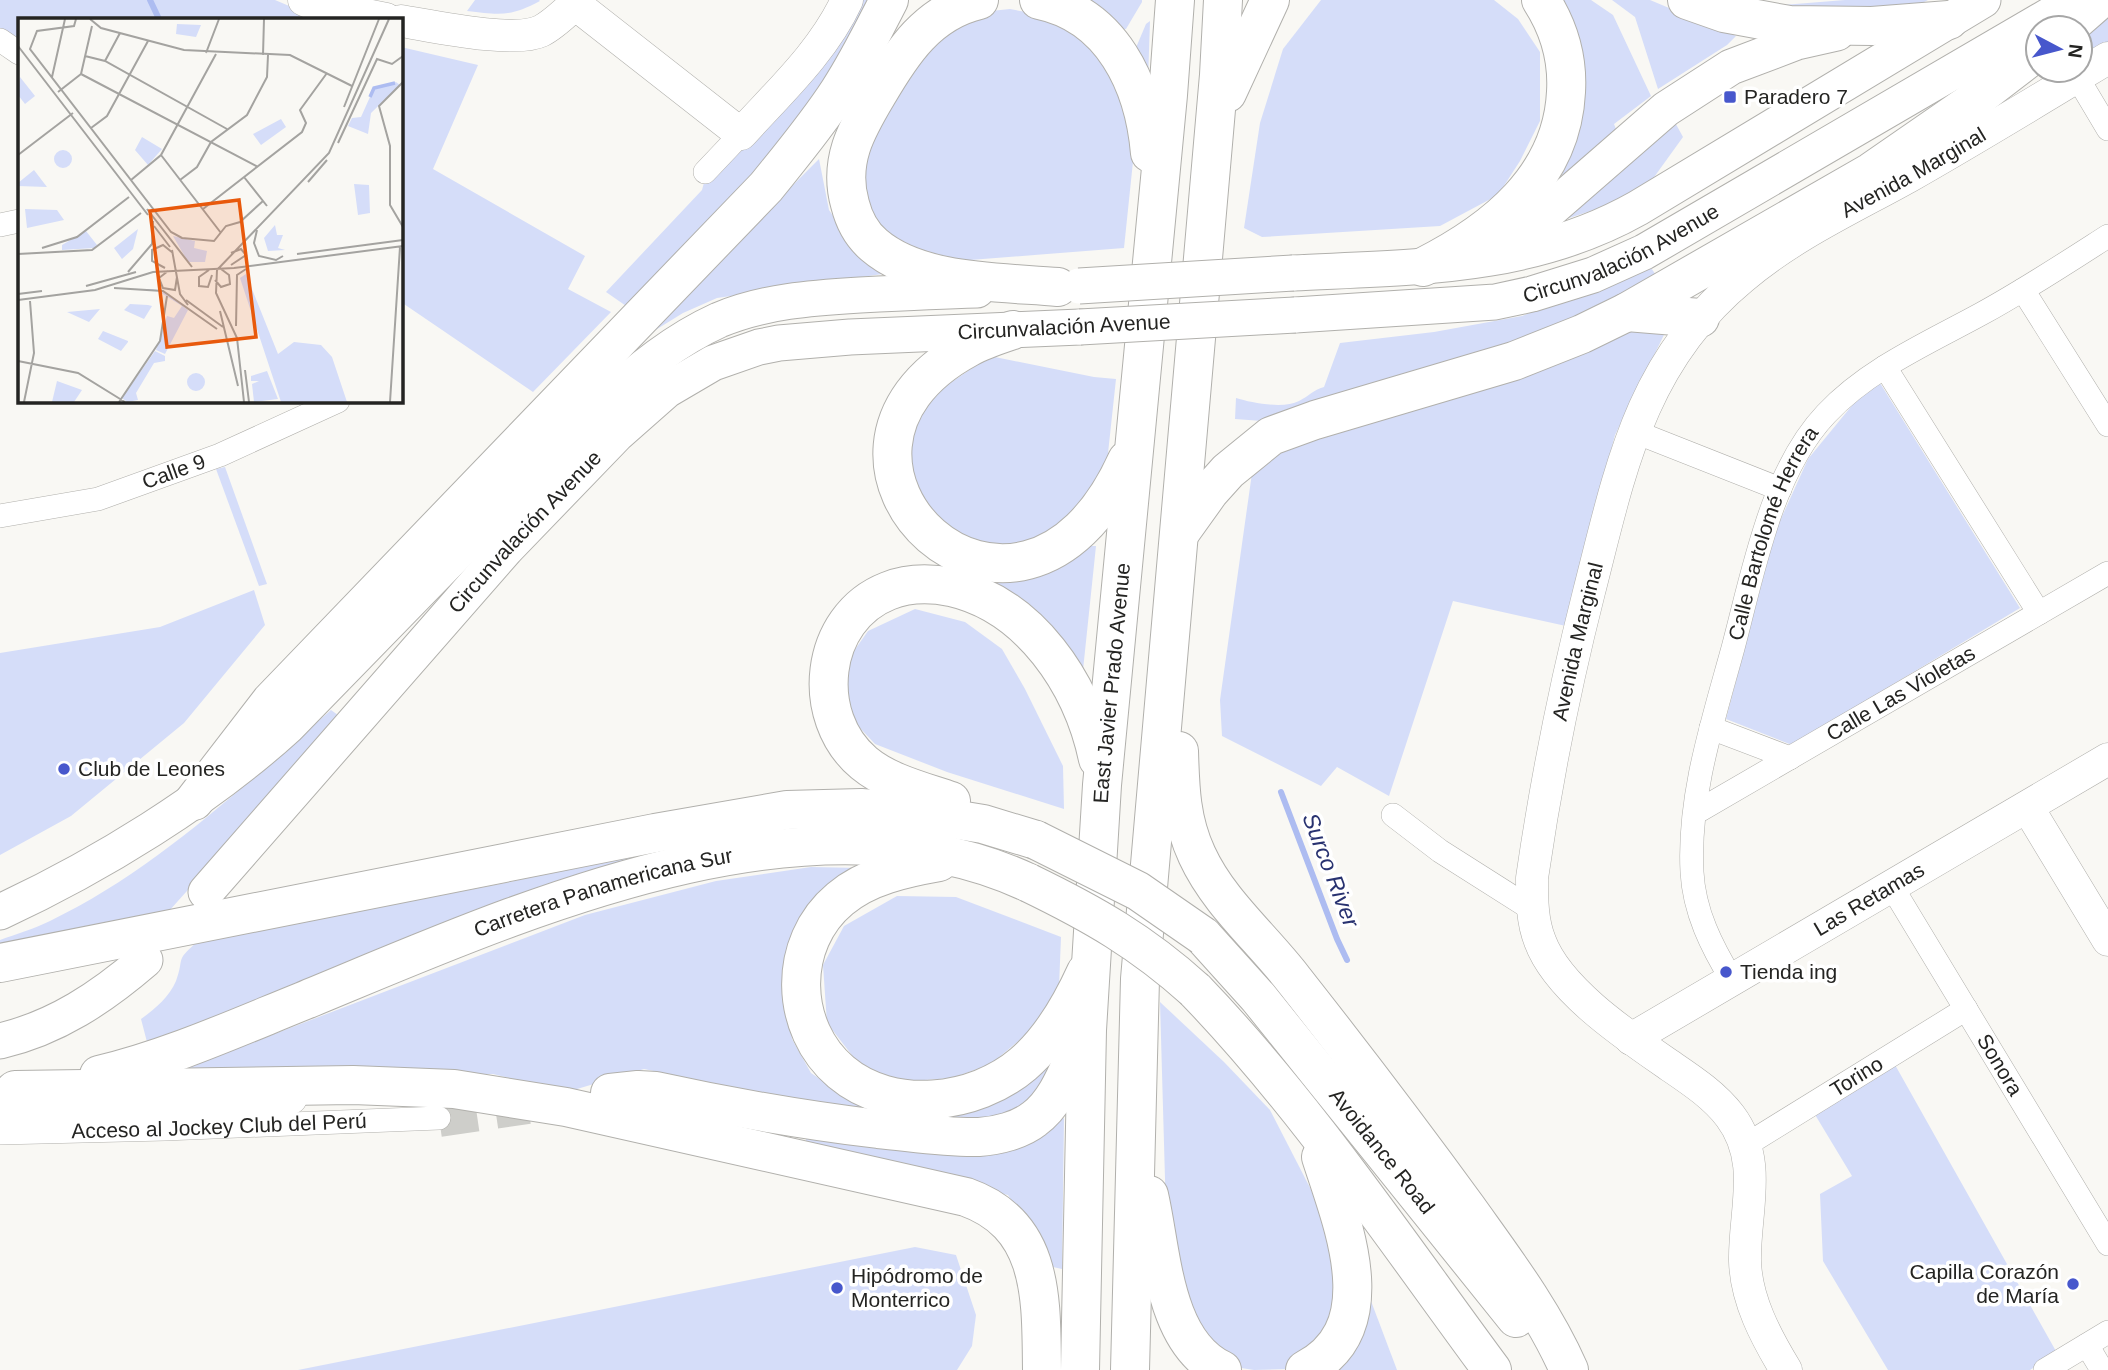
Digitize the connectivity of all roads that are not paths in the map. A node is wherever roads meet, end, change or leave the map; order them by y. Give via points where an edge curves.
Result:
1 (304, 0) edge
2 (847, 0) edge
3 (888, 0) edge
4 (979, 0) edge
5 (1039, 0) edge
6 (1175, 0) edge
7 (1223, 0) edge
8 (1270, 0) edge
9 (1541, 0) edge
10 (1687, 0) edge
11 (1983, 0) edge
12 (2076, 0) edge
13 (2099, 0) edge
14 (573, 2) edge
15 (1954, 10) edge
16 (2083, 14) edge
17 (381, 18) edge
18 (402, 21) edge
19 (1871, 26) junction
20 (0, 40) edge
21 (18, 52) edge
22 (2024, 62) edge
23 (2065, 84) edge
24 (2081, 84) edge
25 (1216, 121) junction
26 (2108, 129) edge
27 (741, 134) junction
28 (1946, 155) junction
29 (705, 172) dead end
30 (1871, 172) junction
31 (1156, 220) junction
32 (18, 221) edge
33 (0, 225) edge
34 (2108, 236) edge
35 (1473, 262) junction
36 (1423, 267) junction
37 (1068, 286) junction
38 (2024, 290) junction
39 (1627, 312) junction
40 (1700, 318) junction
41 (1013, 330) junction
42 (1885, 366) junction
43 (336, 402) edge
44 (2108, 425) edge
45 (1633, 431) junction
46 (1136, 435) junction
47 (1780, 489) junction
48 (0, 516) edge
49 (1178, 535) junction
50 (2108, 573) edge
51 (2039, 613) junction
52 (1168, 653) junction
53 (1712, 728) junction
54 (1790, 758) junction
55 (2108, 759) edge
56 (1102, 785) junction
57 (194, 801) junction
58 (2028, 808) junction
59 (1695, 813) junction
60 (1393, 816) dead end
61 (1036, 840) junction
62 (964, 859) junction
63 (1892, 887) junction
64 (206, 892) dead end
65 (1532, 910) junction
66 (0, 912) edge
67 (1203, 936) joint
68 (2107, 936) edge
69 (145, 960) dead end
70 (0, 963) edge
71 (1090, 964) junction
72 (1732, 980) junction
73 (1195, 990) joint
74 (1966, 1009) junction
75 (1087, 1030) junction
76 (1631, 1039) junction
77 (0, 1041) edge
78 (610, 1093) dead end
79 (5, 1098) edge
80 (439, 1118) tunnel mouth
81 (1310, 1125) junction
82 (0, 1133) edge
83 (1135, 1135) junction
84 (1746, 1145) junction
85 (2108, 1244) edge
86 (2108, 1332) edge
87 (2087, 1345) junction
88 (1042, 1370) edge
89 (1080, 1370) edge
90 (1130, 1370) edge
91 (1222, 1370) edge
92 (1305, 1370) edge
93 (1492, 1370) edge
94 (1558, 1370) edge
95 (1569, 1370) edge
96 (1786, 1370) edge
97 (2045, 1370) edge
98 (2102, 1370) edge

1 - 17 main road
2 - 27 main road via 814,54
3 - 57 highway via 839,91 766,187 271,701
4 - 37 highway via 937,18 905,50 852,141 845,169 848,196 857,223 872,243 911,266 956,277
5 - 31 highway via 1094,26 1112,43 1129,71 1145,120
6 - 31 highway, East Javier Prado Avenue
7 - 25 highway
8 - 25 highway
9 - 36 highway via 1559,35 1566,69 1563,120 1552,153 1534,183 1499,219
10 - 19 highway via 1724,13 1789,25
11 - 15 main road, Circunvalación Avenue
12 - 41 main road, Circunvalación Avenue, bridge via 1644,252 1593,275 1532,294 1495,302
13 - 16 highway
14 - 18 main road via 540,31 519,35
14 - 27 main road
15 - 19 highway
15 - 35 main road, Circunvalación Avenue via 1614,222 1564,242
19 - 35 main road via 1797,42 1731,67 1666,109 1527,230
20 - 21 street
22 - 30 highway
23 - 28 main road, Avenida Marginal
24 - 26 street
25 - 49 highway
27 - 29 street
28 - 30 highway
28 - 40 main road, Avenida Marginal via 1761,263
30 - 39 highway
31 - 46 highway, East Javier Prado Avenue
32 - 33 street
34 - 38 street, Calle Bartolomé Herrera
35 - 36 main road, Circunvalación Avenue
36 - 37 main road, Circunvalación Avenue, bridge
37 - 57 main road, Circunvalación Avenue via 785,301 733,315 687,337 652,360 603,403 288,726
38 - 42 street, Calle Bartolomé Herrera
38 - 44 street
39 - 40 highway
39 - 49 highway via 1514,361 1271,436 1228,471
40 - 45 main road, Avenida Marginal via 1663,370
41 - 46 highway via 940,366 902,415 895,438 894,473 901,499 924,531 946,548 981,560 1006,563 1038,558 1073,538 1098,512 1121,474
41 - 64 main road, Circunvalación Avenue via 779,343 713,363 667,390 632,419 506,549
42 - 47 street, Calle Bartolomé Herrera via 1853,387 1824,415 1790,465
42 - 51 street
43 - 48 street, Calle 9 via 220,455 98,499
45 - 47 street
45 - 65 main road, Avenida Marginal via 1573,657 1536,850
46 - 56 highway, East Javier Prado Avenue
47 - 53 street, Calle Bartolomé Herrera via 1766,525
49 - 52 highway
50 - 51 street, Calle Las Violetas
51 - 54 street, Calle Las Violetas
52 - 83 highway via 1140,979
52 - 95 highway via 1181,805 1190,839 1207,874 1293,978 1461,1200 1525,1290
53 - 54 street
53 - 59 street, Calle Bartolomé Herrera
54 - 59 street, Calle Las Violetas
55 - 58 main road, Las Retamas
56 - 61 highway via 1089,724 1069,682 1051,655 1012,615 972,593 930,584 889,590 856,611 831,657 828,681 837,725 855,754 900,783 969,807
56 - 71 highway, East Javier Prado Avenue
57 - 66 main road, Circunvalación Avenue via 91,865
58 - 63 main road, Las Retamas
58 - 68 main road
59 - 72 street, Calle Bartolomé Herrera via 1692,873 1701,922
60 - 65 street
61 - 67 highway, Carretera Panamericana Sur, bridge via 1138,891
61 - 70 highway, Carretera Panamericana Sur via 982,824 910,812 787,810
62 - 71 highway via 921,865 868,882 840,899 817,925 804,957 802,998 812,1034 840,1071 865,1088 909,1099 943,1099 990,1085 1018,1068 1045,1041
62 - 73 highway, Carretera Panamericana Sur, bridge via 1030,883 1114,927
62 - 79 highway, Carretera Panamericana Sur via 897,848 831,845 749,852 663,871 551,904 438,945 163,1057
63 - 72 main road, Las Retamas
63 - 74 street, Sonora
65 - 76 main road, Avenida Marginal via 1540,941 1555,969
67 - 94 highway, Avoidance Road via 1251,988
69 - 77 main road via 109,991 65,1017
71 - 75 highway, East Javier Prado Avenue
72 - 76 main road, Las Retamas
73 - 81 highway, Avoidance Road
74 - 84 street, Torino
74 - 85 street, Sonora
75 - 78 highway via 1049,1104 1035,1119 993,1135 931,1135 845,1125 656,1091
75 - 89 highway, East Javier Prado Avenue
76 - 84 main road, Avenida Marginal via 1705,1091 1731,1117
79 - 88 highway via 328,1085 425,1086 530,1100 922,1186 980,1202 1004,1218 1022,1240 1041,1301
80 - 82 street, Acceso al Jockey Club del Perú
81 - 92 highway via 1345,1235 1353,1289 1345,1329 1330,1350
81 - 93 highway, Avoidance Road
83 - 90 highway
83 - 91 highway via 1177,1320 1194,1349
84 - 96 main road, Avenida Marginal via 1751,1171 1745,1260 1748,1285 1758,1316
86 - 87 street
87 - 97 street
87 - 98 street

